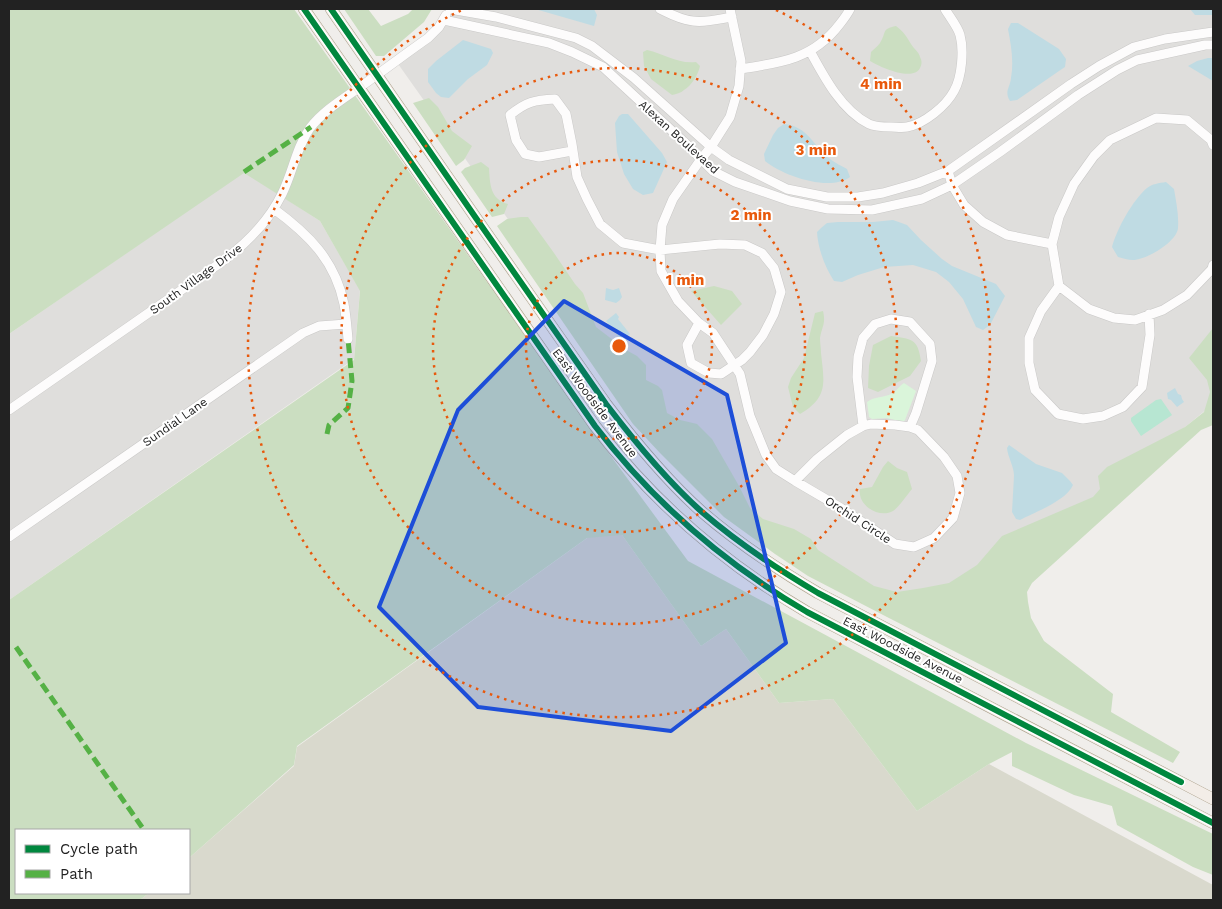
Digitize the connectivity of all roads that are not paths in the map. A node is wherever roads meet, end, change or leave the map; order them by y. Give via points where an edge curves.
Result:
1 (304, 9) edge
2 (331, 9) edge
3 (450, 9) edge
4 (660, 9) edge
5 (850, 9) edge
6 (945, 9) edge
7 (731, 13) edge
8 (444, 20) junction
9 (1213, 32) edge
10 (564, 35) junction
11 (1213, 45) edge
12 (560, 47) junction
13 (810, 51) junction
14 (740, 70) junction
15 (377, 75) junction
16 (359, 88) junction
17 (1213, 145) edge
18 (712, 147) junction
19 (572, 151) junction
20 (701, 159) junction
21 (948, 171) junction
22 (952, 185) junction
23 (274, 209) junction
24 (1052, 244) junction
25 (660, 250) junction
26 (1213, 265) edge
27 (1059, 286) junction
28 (1149, 314) junction
29 (699, 322) junction
30 (346, 324) junction
31 (348, 339) dead end
32 (734, 365) junction
33 (9, 410) edge
34 (863, 426) junction
35 (910, 427) junction
36 (795, 481) junction
37 (9, 537) edge
38 (1211, 798) edge
39 (1196, 814) junction
40 (1213, 823) edge

1 - 16 main road, East Woodside Avenue
2 - 15 main road, East Woodside Avenue
3 - 8 street, South Village Drive
3 - 10 street, Alexan Boulevaed
4 - 7 street via 674,17 693,21 711,20
5 - 13 street via 830,36
6 - 13 street via 960,34 961,72 955,90 942,106 927,119 907,127 871,125 856,116 823,76
7 - 14 street, Orchid Circle via 741,60
8 - 12 street, Alexan Boulevaed
8 - 15 street, South Village Drive via 428,38
9 - 21 street, Alexan Boulevaed via 1134,47 1071,84
10 - 12 street
10 - 18 street, Alexan Boulevaed via 592,46
11 - 22 street, Alexan Boulevaed via 1137,60 1117,70 1078,94
12 - 20 street, Alexan Boulevaed via 603,68
13 - 14 street via 785,62
14 - 18 street, Orchid Circle via 730,117
15 - 16 street, South Village Drive
15 - 38 main road, East Woodside Avenue via 623,427 702,511 768,563 818,594
16 - 23 street, South Village Drive via 329,109 311,127
16 - 39 main road, East Woodside Avenue via 595,426 630,470 690,529 734,565 806,612
17 - 24 street via 1187,120 1156,118 1110,140 1074,184 1059,217
18 - 20 street, Orchid Circle
18 - 21 street, Alexan Boulevaed via 729,160 787,189 827,197 882,194
19 - 19 street via 539,157 524,154 516,140 510,116 522,106 555,99 566,114
19 - 25 street via 577,177 600,224 622,243
20 - 22 street, Alexan Boulevaed via 713,171 735,182 790,201 828,209 872,210 922,199
20 - 25 street, Orchid Circle via 673,200 662,225
21 - 22 street
22 - 24 street via 964,205 983,222 1007,234
23 - 30 street via 322,252 341,290
23 - 33 street, South Village Drive via 256,232 228,257
24 - 27 street
25 - 29 street, Orchid Circle via 661,271 678,301
25 - 32 street via 745,245 762,252 774,268 780,292 774,314 763,335
26 - 28 street via 1187,295 1163,310
27 - 28 street via 1089,309 1114,318 1135,320
27 - 28 street via 1041,311 1029,338 1029,363 1035,390 1058,414 1083,419 1103,416 1123,407 1142,387 1150,335
29 - 32 street, Orchid Circle via 713,333
29 - 32 street via 687,344 691,362 709,373 721,374
30 - 31 street
30 - 37 street, Sundial Lane via 318,326 303,333
32 - 36 street, Orchid Circle via 740,374 750,416 766,455 776,469
34 - 35 street
34 - 35 street via 858,357 863,338 875,324 891,319 910,322 930,344 932,361
34 - 36 street via 817,459
35 - 36 street, Orchid Circle via 918,430 944,457 956,476 960,493 953,518 934,538 914,547 895,544
38 - 39 main road
39 - 40 main road, East Woodside Avenue

